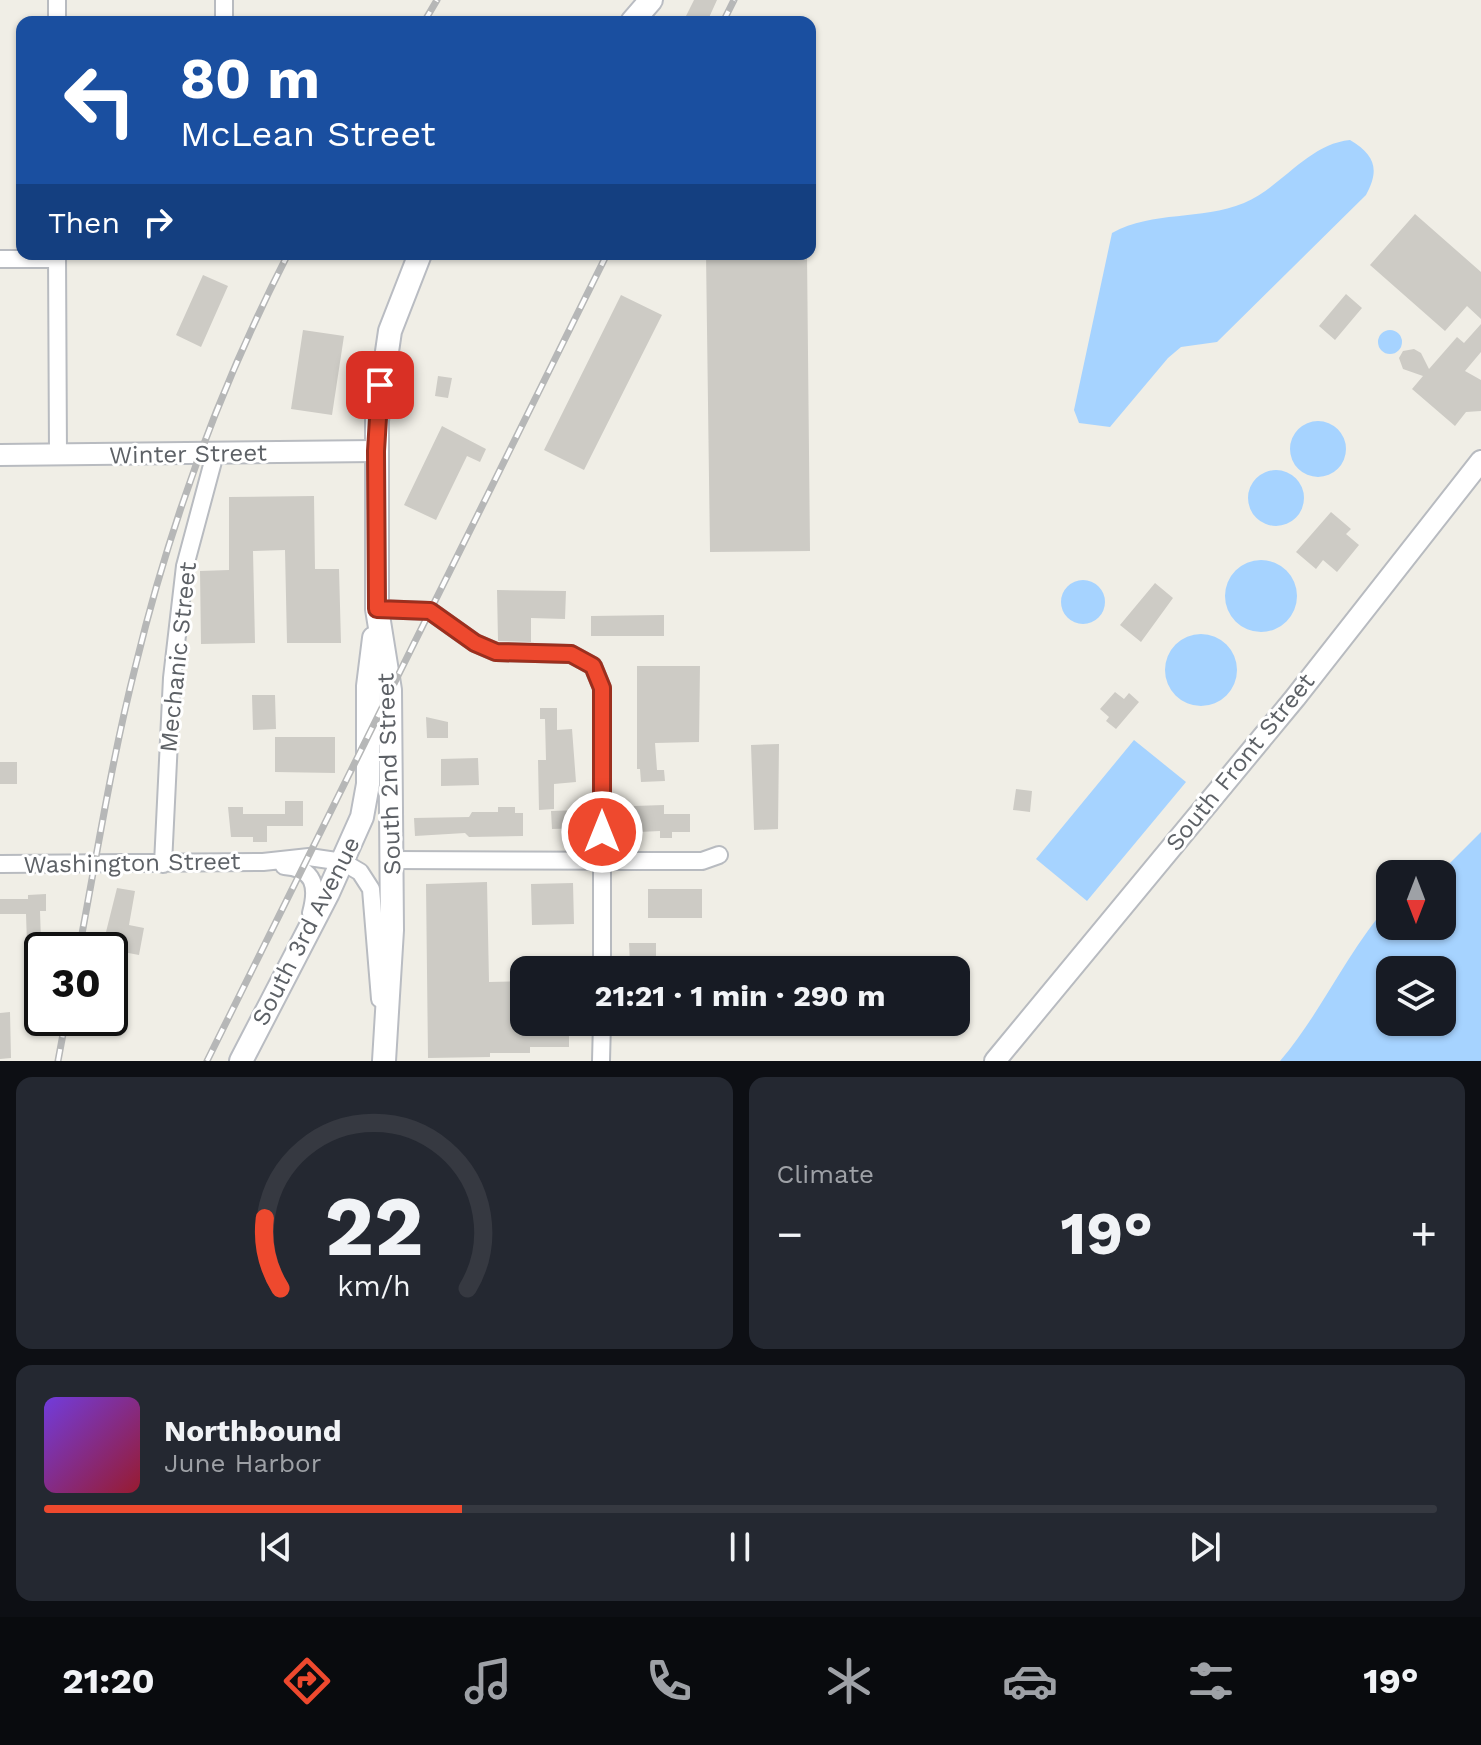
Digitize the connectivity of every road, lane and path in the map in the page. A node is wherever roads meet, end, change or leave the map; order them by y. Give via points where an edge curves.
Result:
1 (651, 0) edge
2 (637, 16) edge
3 (57, 260) edge
4 (418, 260) edge
5 (376, 451) junction
6 (215, 454) junction
7 (0, 455) edge
8 (58, 455) junction
9 (1481, 461) edge
10 (377, 609) junction
11 (719, 855) dead end
12 (391, 860) junction
13 (602, 861) junction
14 (263, 862) junction
15 (343, 862) junction
16 (0, 864) edge
17 (163, 864) junction
18 (303, 940) junction
19 (602, 956) edge
20 (602, 1036) edge
21 (384, 1060) edge
22 (241, 1061) edge
23 (601, 1061) edge
24 (995, 1061) edge

1 - 2 main road
3 - 8 street
4 - 5 main road, South 2nd Street via 384,356
5 - 6 street, Winter Street
5 - 10 main road, South 2nd Street
6 - 8 street, Winter Street
6 - 17 street, Mechanic Street via 185,566 172,678
7 - 8 street, Winter Street
9 - 24 street, South Front Street via 1295,698
10 - 12 main road, South 2nd Street via 390,690
10 - 13 street via 430,611 496,652 571,654 593,666 602,688
10 - 15 main road, South 3rd Avenue via 368,686 367,796
11 - 13 street via 702,861
12 - 13 street
12 - 21 main road, South 2nd Street
13 - 19 street
14 - 15 street, Washington Street via 316,857
14 - 17 street, Washington Street
14 - 18 street, Washington Street via 310,874 315,896
15 - 18 main road, South 3rd Avenue
15 - 21 street via 360,872 374,902
16 - 17 street, Washington Street
18 - 22 main road, South 3rd Avenue
20 - 23 street

